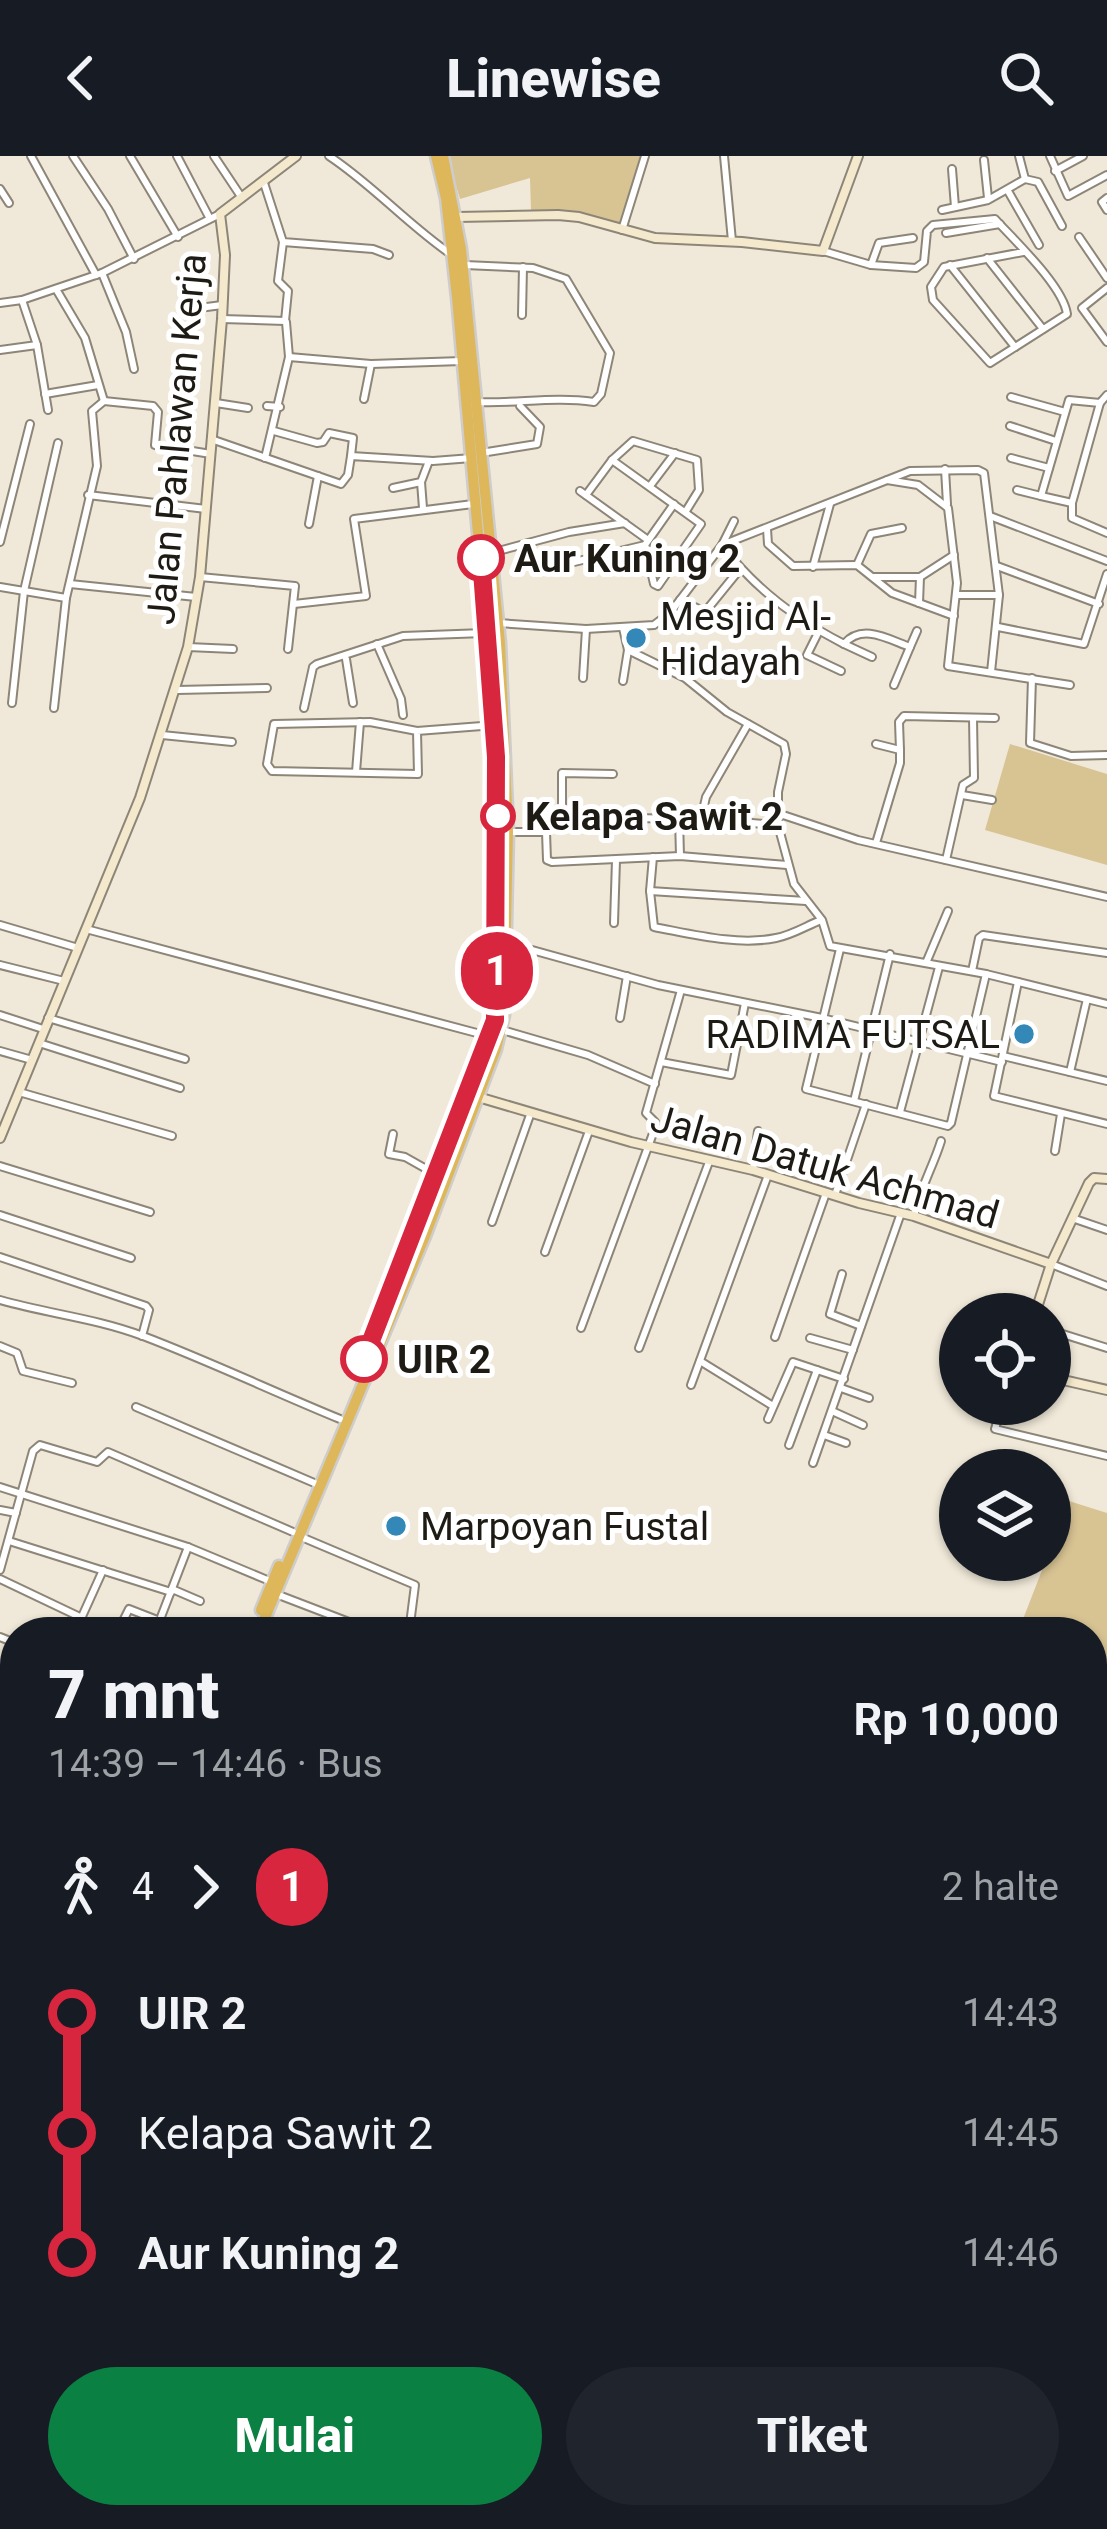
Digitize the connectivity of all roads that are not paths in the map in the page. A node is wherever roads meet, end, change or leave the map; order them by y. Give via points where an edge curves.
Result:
1 (31, 156) edge
2 (73, 156) edge
3 (130, 156) edge
4 (189, 156) edge
5 (214, 156) edge
6 (328, 156) edge
7 (440, 156) edge
8 (645, 156) edge
9 (724, 156) edge
10 (858, 156) edge
11 (1019, 156) edge
12 (1050, 156) edge
13 (291, 157) edge
14 (1080, 157) edge
15 (179, 159) edge
16 (984, 160) dead end
17 (952, 169) dead end
18 (1055, 171) junction
19 (1107, 175) edge
20 (1025, 179) junction
21 (264, 183) junction
22 (0, 188) edge
23 (1009, 191) junction
24 (242, 198) junction
25 (1107, 198) edge
26 (988, 200) junction
27 (9, 203) dead end
28 (955, 207) junction
29 (942, 209) dead end
30 (1107, 210) edge
31 (214, 215) junction
32 (457, 217) junction
33 (1000, 224) junction
34 (1062, 226) dead end
35 (622, 230) junction
36 (946, 233) dead end
37 (178, 236) junction
38 (1079, 237) dead end
39 (913, 238) dead end
40 (732, 241) junction
41 (283, 242) junction
42 (1039, 244) dead end
43 (823, 251) junction
44 (1023, 252) junction
45 (389, 255) dead end
46 (452, 256) junction
47 (987, 258) junction
48 (134, 259) junction
49 (463, 265) junction
50 (871, 265) junction
51 (950, 265) junction
52 (523, 267) junction
53 (99, 274) junction
54 (1107, 278) edge
55 (1107, 288) edge
56 (56, 289) junction
57 (461, 296) junction
58 (22, 300) junction
59 (0, 303) edge
60 (222, 304) junction
61 (184, 310) dead end
62 (522, 315) dead end
63 (222, 319) junction
64 (285, 321) junction
65 (1043, 329) junction
66 (1107, 342) edge
67 (37, 346) junction
68 (1016, 347) junction
69 (0, 350) edge
70 (289, 357) junction
71 (462, 361) junction
72 (371, 364) junction
73 (134, 369) dead end
74 (98, 385) junction
75 (45, 394) junction
76 (1107, 395) edge
77 (1011, 397) dead end
78 (364, 399) dead end
79 (104, 401) junction
80 (476, 402) junction
81 (214, 403) junction
82 (1100, 403) junction
83 (517, 404) junction
84 (267, 406) dead end
85 (280, 407) junction
86 (248, 408) dead end
87 (48, 410) dead end
88 (1065, 412) junction
89 (30, 424) dead end
90 (1010, 426) dead end
91 (274, 431) junction
92 (211, 440) junction
93 (1056, 441) junction
94 (58, 443) dead end
95 (674, 453) junction
96 (211, 454) junction
97 (351, 456) junction
98 (476, 456) junction
99 (266, 458) junction
100 (1011, 458) dead end
101 (429, 460) junction
102 (612, 460) junction
103 (1049, 468) junction
104 (945, 469) junction
105 (318, 476) junction
106 (883, 480) junction
107 (421, 482) junction
108 (650, 486) junction
109 (393, 488) dead end
110 (1017, 490) dead end
111 (88, 496) junction
112 (1041, 496) junction
113 (830, 503) junction
114 (1072, 503) junction
115 (476, 504) junction
116 (674, 504) junction
117 (947, 508) junction
118 (206, 509) junction
119 (423, 509) junction
120 (686, 511) junction
121 (990, 516) junction
122 (734, 521) dead end
123 (625, 523) junction
124 (309, 524) dead end
125 (767, 527) junction
126 (902, 528) dead end
127 (1107, 533) edge
128 (0, 542) edge
129 (647, 543) junction
130 (722, 545) junction
131 (491, 554) junction
132 (954, 555) junction
133 (1107, 560) edge
134 (570, 563) dead end
135 (857, 565) junction
136 (997, 566) junction
137 (813, 567) junction
138 (740, 569) junction
139 (1107, 574) edge
140 (920, 577) junction
141 (200, 578) junction
142 (874, 578) junction
143 (70, 584) junction
144 (0, 587) edge
145 (24, 591) junction
146 (957, 595) junction
147 (999, 595) junction
148 (196, 597) junction
149 (66, 598) junction
150 (680, 600) junction
151 (919, 603) junction
152 (294, 604) junction
153 (1099, 604) junction
154 (954, 616) junction
155 (498, 623) junction
156 (998, 627) junction
157 (623, 628) junction
158 (586, 629) junction
159 (819, 631) junction
160 (917, 631) dead end
161 (488, 632) junction
162 (377, 644) junction
163 (844, 644) junction
164 (188, 647) junction
165 (910, 647) junction
166 (288, 649) dead end
167 (233, 650) dead end
168 (628, 650) junction
169 (872, 657) dead end
170 (346, 658) junction
171 (841, 671) dead end
172 (991, 672) junction
173 (583, 678) dead end
174 (1032, 678) junction
175 (623, 682) dead end
176 (894, 685) dead end
177 (1070, 685) dead end
178 (267, 688) dead end
179 (177, 690) junction
180 (12, 703) dead end
181 (352, 703) dead end
182 (54, 708) dead end
183 (304, 708) dead end
184 (403, 715) dead end
185 (973, 718) junction
186 (995, 718) dead end
187 (360, 722) junction
188 (748, 724) junction
189 (495, 725) junction
190 (417, 731) junction
191 (163, 735) junction
192 (232, 742) dead end
193 (876, 744) dead end
194 (900, 751) junction
195 (1107, 754) edge
196 (356, 773) junction
197 (613, 774) dead end
198 (501, 778) junction
199 (962, 794) junction
200 (992, 800) dead end
201 (777, 813) junction
202 (679, 818) junction
203 (701, 819) junction
204 (562, 823) junction
205 (778, 825) junction
206 (508, 832) junction
207 (546, 832) junction
208 (876, 843) junction
209 (680, 856) junction
210 (653, 857) junction
211 (616, 860) junction
212 (946, 860) junction
213 (788, 865) junction
214 (650, 891) junction
215 (1107, 897) edge
216 (806, 902) junction
217 (949, 911) dead end
218 (822, 920) junction
219 (614, 923) dead end
220 (0, 926) edge
221 (86, 928) junction
222 (507, 944) junction
223 (78, 948) junction
224 (840, 949) junction
225 (1107, 953) edge
226 (890, 954) junction
227 (926, 963) junction
228 (0, 965) edge
229 (939, 967) junction
230 (972, 971) junction
231 (986, 974) junction
232 (627, 976) junction
233 (64, 981) junction
234 (1018, 982) junction
235 (681, 990) junction
236 (1087, 999) junction
237 (745, 1003) junction
238 (1107, 1004) edge
239 (0, 1015) edge
240 (48, 1018) junction
241 (620, 1018) dead end
242 (821, 1018) junction
243 (43, 1029) junction
244 (871, 1031) junction
245 (496, 1033) junction
246 (39, 1043) junction
247 (920, 1043) junction
248 (0, 1051) edge
249 (968, 1054) junction
250 (185, 1059) dead end
251 (1002, 1059) junction
252 (32, 1060) junction
253 (661, 1062) junction
254 (1070, 1072) junction
255 (1107, 1081) edge
256 (655, 1084) junction
257 (180, 1088) dead end
258 (19, 1092) junction
259 (477, 1097) junction
260 (854, 1101) junction
261 (866, 1104) junction
262 (900, 1112) junction
263 (1060, 1114) junction
264 (530, 1115) junction
265 (4, 1118) edge
266 (1107, 1124) edge
267 (589, 1131) junction
268 (758, 1131) dead end
269 (393, 1134) dead end
270 (172, 1136) dead end
271 (0, 1138) edge
272 (941, 1141) dead end
273 (649, 1146) junction
274 (1055, 1151) dead end
275 (710, 1162) junction
276 (0, 1166) edge
277 (753, 1170) junction
278 (767, 1174) junction
279 (442, 1176) junction
280 (1107, 1178) edge
281 (831, 1194) junction
282 (150, 1212) dead end
283 (901, 1214) junction
284 (0, 1215) edge
285 (914, 1216) junction
286 (1072, 1218) junction
287 (492, 1222) dead end
288 (1107, 1230) edge
289 (545, 1252) dead end
290 (0, 1257) edge
291 (131, 1258) dead end
292 (1052, 1264) junction
293 (842, 1274) dead end
294 (1107, 1286) edge
295 (1042, 1293) edge
296 (0, 1300) edge
297 (861, 1326) junction
298 (581, 1328) dead end
299 (142, 1336) junction
300 (775, 1336) dead end
301 (1071, 1337) edge
302 (810, 1338) dead end
303 (0, 1346) edge
304 (639, 1348) dead end
305 (1107, 1348) edge
306 (853, 1350) junction
307 (700, 1360) junction
308 (817, 1370) junction
309 (1071, 1382) edge
310 (72, 1383) dead end
311 (842, 1383) junction
312 (691, 1385) dead end
313 (1107, 1390) edge
314 (869, 1398) dead end
315 (774, 1406) junction
316 (136, 1407) dead end
317 (832, 1412) junction
318 (340, 1419) junction
319 (768, 1419) dead end
320 (863, 1425) dead end
321 (995, 1425) edge
322 (824, 1435) junction
323 (846, 1443) dead end
324 (789, 1445) dead end
325 (1107, 1456) edge
326 (813, 1463) dead end
327 (316, 1484) junction
328 (0, 1487) edge
329 (22, 1492) junction
330 (0, 1510) edge
331 (16, 1514) junction
332 (296, 1534) junction
333 (9, 1541) junction
334 (188, 1547) junction
335 (103, 1570) junction
336 (0, 1574) edge
337 (274, 1588) junction
338 (171, 1591) junction
339 (200, 1601) dead end
340 (80, 1617) edge
341 (82, 1617) edge
342 (124, 1617) edge
343 (156, 1617) edge
344 (160, 1617) edge
345 (262, 1617) edge
346 (340, 1617) edge
347 (411, 1617) edge

1 - 53 street
2 - 48 street
3 - 37 street
4 - 15 street
5 - 24 street
6 - 46 street
7 - 32 highway
7 - 46 highway
8 - 35 street
9 - 40 street
10 - 43 street
11 - 20 street
12 - 18 street
13 - 21 street, Jalan Pahlawan Kerja
14 - 18 street
15 - 31 street
16 - 26 street
17 - 28 street
18 - 19 street via 1069,196
20 - 23 street
20 - 34 street via 1038,182
21 - 24 street, Jalan Pahlawan Kerja
21 - 41 street
22 - 27 street
23 - 26 street
23 - 42 street
24 - 31 street, Jalan Pahlawan Kerja
25 - 30 street
26 - 28 street
28 - 29 street
31 - 37 street, Jalan Pahlawan Kerja
31 - 60 street, Jalan Pahlawan Kerja via 225,255
32 - 35 street via 558,214
32 - 49 highway
33 - 36 street
33 - 44 street
33 - 50 street via 988,217 933,225 921,266
35 - 40 street
37 - 48 street, Jalan Pahlawan Kerja
38 - 54 street
39 - 50 street via 879,243
40 - 43 street
41 - 45 street
41 - 64 street
43 - 50 street
44 - 47 street
44 - 65 street via 1067,314
46 - 57 highway
47 - 51 street
47 - 65 street
48 - 53 street, Jalan Pahlawan Kerja
49 - 52 street
49 - 57 highway
51 - 68 street
51 - 68 street via 931,287 933,300 988,362
52 - 62 street
52 - 83 street via 568,281 610,353 597,401
53 - 56 street, Jalan Pahlawan Kerja
53 - 73 street
55 - 66 street via 1082,311
56 - 58 street, Jalan Pahlawan Kerja
56 - 74 street via 85,338
57 - 71 highway
57 - 80 highway
58 - 59 street, Jalan Pahlawan Kerja
58 - 67 street
60 - 61 street
60 - 63 street, Jalan Pahlawan Kerja
63 - 64 street
63 - 81 street, Jalan Pahlawan Kerja
64 - 70 street
65 - 68 street
67 - 69 street
67 - 75 street
70 - 72 street
70 - 85 street
71 - 72 street
71 - 98 highway
72 - 78 street
74 - 75 street
74 - 79 street
75 - 87 street
76 - 82 street
77 - 88 street
79 - 96 street via 153,406 154,445
79 - 111 street via 92,414 97,466
80 - 83 street
80 - 98 highway
81 - 86 street
81 - 92 street, Jalan Pahlawan Kerja
82 - 88 street via 1070,399
82 - 114 street
83 - 98 street via 540,427 537,444
84 - 85 street
85 - 91 street
88 - 93 street
89 - 128 street
90 - 93 street
91 - 97 street via 317,443 329,433 352,438
91 - 99 street
92 - 96 street, Jalan Pahlawan Kerja
92 - 99 street
93 - 103 street
94 - 145 street
95 - 102 street via 631,441
95 - 108 street
95 - 120 street via 697,461 698,490
96 - 118 street, Jalan Pahlawan Kerja
97 - 101 street
97 - 105 street via 343,483
98 - 101 street
98 - 115 highway
98 - 131 highway
99 - 105 street
100 - 103 street
101 - 107 street
102 - 108 street
102 - 123 street via 583,493
103 - 112 street
104 - 106 street
104 - 117 street
104 - 121 street via 984,473
105 - 124 street
106 - 113 street
106 - 117 street via 918,485
107 - 109 street
107 - 119 street
108 - 116 street
110 - 112 street
111 - 118 street
111 - 143 street
112 - 114 street
113 - 125 street
113 - 137 street
114 - 127 street via 1070,517
115 - 119 street
115 - 161 highway
116 - 120 street
116 - 129 street
117 - 132 street
118 - 141 street, Jalan Pahlawan Kerja
119 - 152 street via 354,519 366,596
120 - 129 street via 700,528 658,586
121 - 133 street
121 - 136 street
122 - 130 street
123 - 129 street
123 - 131 street
125 - 130 street
125 - 137 street via 771,548 793,566
126 - 135 street via 871,534
129 - 134 street
130 - 138 street
130 - 150 street
131 - 155 highway
132 - 140 street
132 - 146 street
135 - 137 street
135 - 142 street
136 - 147 street
136 - 153 street
138 - 150 street via 705,612
138 - 159 street
139 - 153 street
140 - 142 street
140 - 151 street
141 - 148 street, Jalan Pahlawan Kerja
141 - 152 street via 294,586
142 - 151 street
143 - 148 street
143 - 149 street
144 - 145 street
145 - 149 street
145 - 180 street
146 - 147 street
146 - 154 street
147 - 156 street
148 - 164 street, Jalan Pahlawan Kerja
149 - 182 street
150 - 157 street via 658,623
151 - 154 street
152 - 166 street
153 - 156 street via 1082,645
154 - 172 street via 947,664
155 - 158 street
155 - 198 highway
156 - 172 street
157 - 158 street
157 - 168 street
158 - 173 street
159 - 163 street
159 - 171 street via 807,655
160 - 165 street
161 - 162 street
161 - 189 highway
162 - 170 street
162 - 184 street
163 - 165 street via 864,632
163 - 169 street
164 - 167 street
164 - 179 street, Jalan Pahlawan Kerja
165 - 176 street
168 - 175 street
168 - 188 street via 685,678
170 - 181 street
170 - 183 street via 313,667
172 - 174 street
174 - 177 street
174 - 195 street via 1030,743 1071,756
178 - 179 street
179 - 191 street, Jalan Pahlawan Kerja
185 - 186 street
185 - 194 street via 904,716
185 - 199 street via 974,778
187 - 190 street
187 - 196 street
187 - 196 street via 274,724 267,764 272,771
188 - 201 street via 780,741 786,754
188 - 203 street
189 - 190 street
189 - 198 highway
190 - 196 street via 418,774
191 - 192 street
191 - 221 street, Jalan Pahlawan Kerja
193 - 194 street
194 - 208 street
197 - 204 street via 562,773
198 - 206 highway
198 - 245 highway
199 - 200 street
199 - 212 street
201 - 205 street
201 - 208 street
202 - 203 street
202 - 204 street
202 - 209 street
203 - 205 street
204 - 207 street
205 - 213 street
206 - 207 street
206 - 222 highway
207 - 211 street via 550,862
208 - 212 street
209 - 210 street
209 - 213 street
210 - 211 street
210 - 214 street
211 - 219 street
212 - 215 street
213 - 216 street
214 - 216 street
214 - 218 street via 652,926 705,936 775,938
216 - 218 street
217 - 227 street
218 - 224 street via 826,941
220 - 223 street
221 - 223 street, Jalan Pahlawan Kerja
221 - 245 street
222 - 232 street
222 - 245 highway
223 - 233 street, Jalan Pahlawan Kerja
224 - 226 street
224 - 242 street
225 - 230 street via 983,935
226 - 227 street
226 - 244 street
227 - 229 street
228 - 233 street
229 - 230 street
229 - 247 street
230 - 231 street
231 - 234 street
231 - 249 street
232 - 235 street
232 - 241 street
233 - 240 street, Jalan Pahlawan Kerja
234 - 236 street
234 - 251 street
235 - 237 street
235 - 253 street
236 - 238 street
236 - 254 street
237 - 242 street
237 - 253 street via 731,1075
239 - 243 street
240 - 243 street, Jalan Pahlawan Kerja
240 - 250 street
242 - 244 street
242 - 260 street via 806,1088
243 - 246 street, Jalan Pahlawan Kerja
244 - 247 street
244 - 260 street
245 - 256 street via 588,1055
245 - 259 highway
245 - 279 highway
246 - 252 street, Jalan Pahlawan Kerja
246 - 257 street
247 - 249 street
247 - 262 street
248 - 252 street
249 - 251 street
249 - 262 street via 951,1124
251 - 254 street
251 - 263 street via 998,1099
252 - 258 street, Jalan Pahlawan Kerja
253 - 256 street
254 - 255 street
256 - 273 street via 646,1113 656,1122
258 - 265 street, Jalan Pahlawan Kerja
258 - 270 street
259 - 264 street, Jalan Datuk Achmad
259 - 279 highway
260 - 261 street
261 - 262 street
261 - 281 street
263 - 266 street
263 - 274 street
264 - 267 street, Jalan Datuk Achmad
264 - 287 street
265 - 271 street, Jalan Pahlawan Kerja
267 - 273 street, Jalan Datuk Achmad
267 - 289 street
268 - 277 street
269 - 279 street via 389,1154
272 - 285 street
273 - 275 street, Jalan Datuk Achmad
273 - 298 street
275 - 277 street, Jalan Datuk Achmad
275 - 304 street
276 - 282 street
277 - 278 street, Jalan Datuk Achmad
278 - 281 street, Jalan Datuk Achmad
278 - 307 street
279 - 318 highway
279 - 327 highway
280 - 286 street via 1092,1179
281 - 283 street, Jalan Datuk Achmad
281 - 300 street
283 - 285 street, Jalan Datuk Achmad
283 - 297 street
284 - 291 street
285 - 292 street, Jalan Datuk Achmad
286 - 288 street
286 - 292 street
290 - 299 street via 146,1306
292 - 294 street
292 - 295 street
293 - 297 street via 830,1314
296 - 299 street
297 - 306 street
299 - 318 street
301 - 305 street
302 - 306 street
303 - 310 street via 17,1353 23,1371
306 - 311 street
307 - 312 street
307 - 315 street
308 - 311 street
308 - 315 street via 792,1363
308 - 324 street
309 - 313 street
311 - 314 street
311 - 317 street
315 - 319 street
316 - 327 street
317 - 320 street
317 - 322 street
318 - 327 highway
321 - 325 street
322 - 323 street
322 - 326 street
327 - 332 highway
328 - 329 street
329 - 331 street
329 - 332 street via 39,1445 98,1462 108,1452
329 - 334 street
330 - 331 street
331 - 333 street
332 - 337 highway
332 - 347 street via 415,1585
333 - 335 street
333 - 336 street
334 - 337 street
334 - 338 street
335 - 338 street
335 - 341 street
336 - 340 street
337 - 345 highway
337 - 346 street
338 - 339 street
338 - 344 street
342 - 343 street via 128,1609

